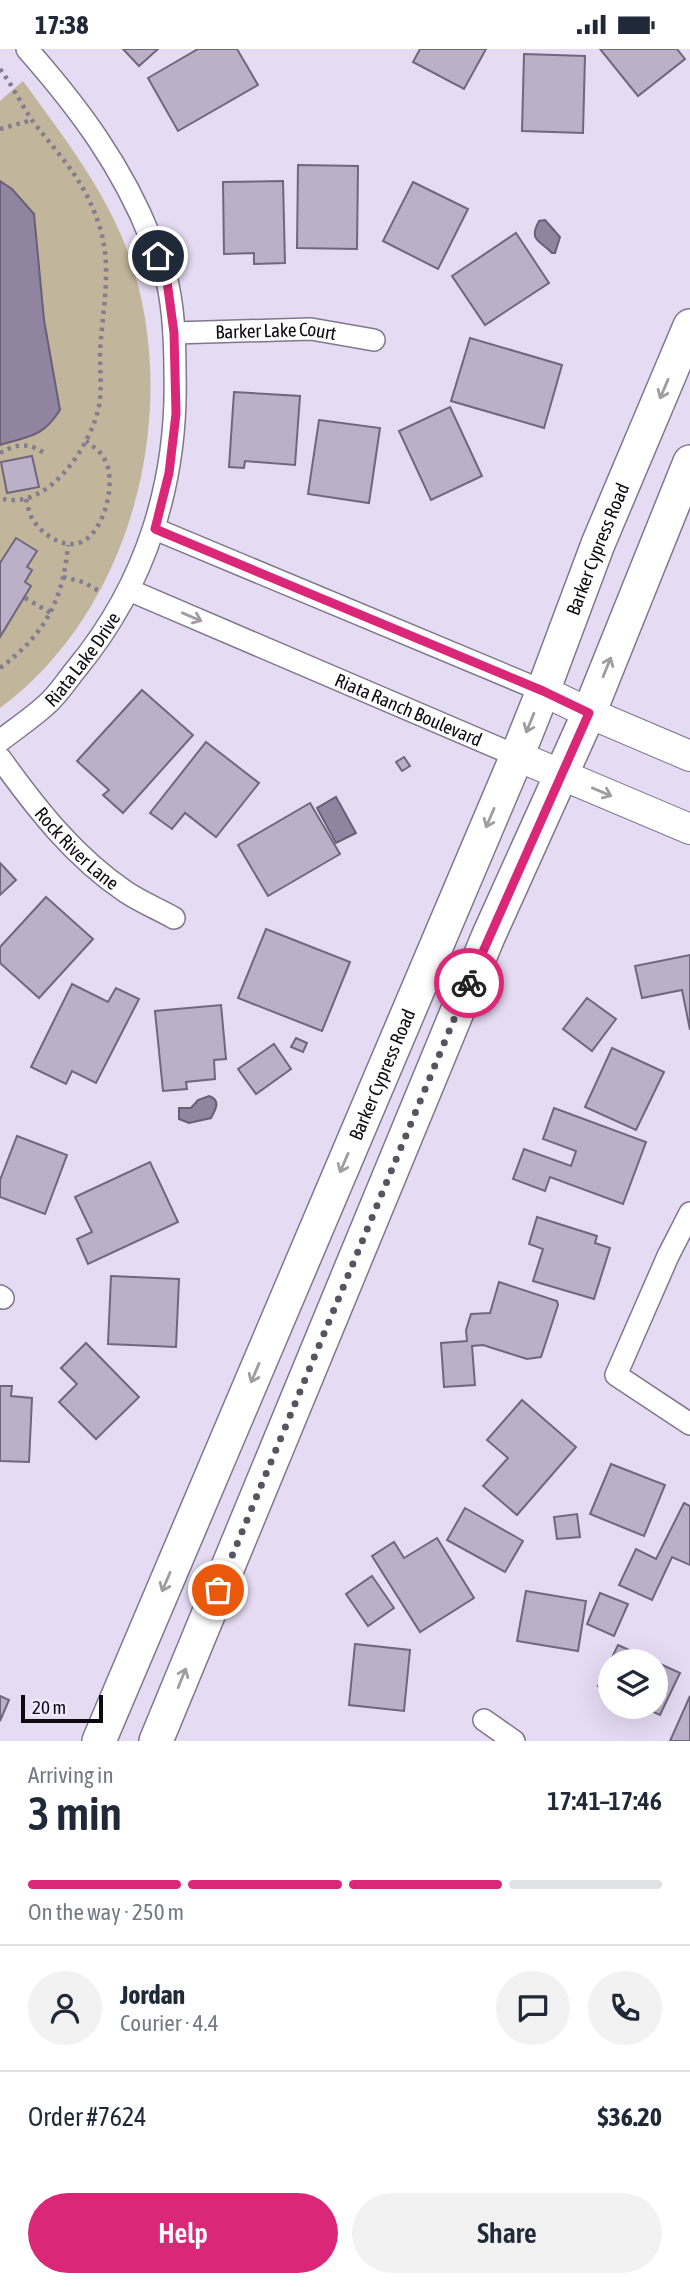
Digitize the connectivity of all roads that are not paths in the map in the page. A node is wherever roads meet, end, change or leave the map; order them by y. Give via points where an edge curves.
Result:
1 (27, 49) edge
2 (690, 326) edge
3 (174, 333) junction
4 (374, 340) dead end
5 (690, 462) edge
6 (155, 529) junction
7 (129, 590) junction
8 (543, 691) junction
9 (589, 713) junction
10 (0, 741) edge
11 (517, 756) junction
12 (690, 756) edge
13 (0, 758) edge
14 (562, 776) junction
15 (690, 829) edge
16 (174, 918) dead end
17 (690, 1213) edge
18 (690, 1424) edge
19 (484, 1720) dead end
20 (99, 1741) edge
21 (156, 1741) edge
22 (514, 1741) edge

1 - 3 street, Riata Lake Drive via 109,153 138,208 166,274
2 -> 8 main road, Barker Cypress Road via 598,544
3 - 4 street, Barker Lake Court via 310,329
3 - 6 street, Riata Lake Drive via 176,414 169,473
9 -> 5 main road
6 - 7 street, Riata Lake Drive
6 - 8 street
7 - 10 street, Riata Lake Drive via 98,643 48,704
7 -> 11 street, Riata Ranch Boulevard
8 - 9 street
8 -> 11 main road, Barker Cypress Road
9 - 12 street
9 - 14 main road
11 - 14 street, Riata Ranch Boulevard
11 -> 20 main road, Barker Cypress Road
13 - 16 street, Rock River Lane via 35,807 76,851 126,891
14 -> 15 street, Riata Ranch Boulevard
21 -> 14 main road via 488,937
17 - 18 street via 616,1375
19 - 22 street

